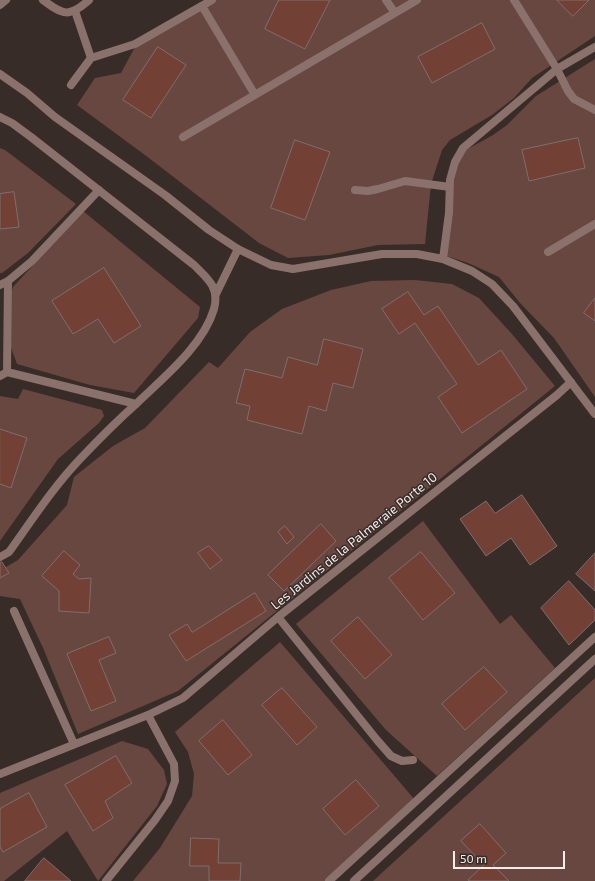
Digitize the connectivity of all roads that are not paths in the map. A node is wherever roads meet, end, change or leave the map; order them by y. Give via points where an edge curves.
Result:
1 (6, 0) edge
2 (42, 0) edge
3 (88, 0) edge
4 (212, 0) edge
5 (386, 0) edge
6 (417, 0) edge
7 (514, 0) edge
8 (0, 5) edge
9 (202, 6) junction
10 (75, 11) junction
11 (394, 13) junction
12 (595, 48) edge
13 (91, 58) junction
14 (557, 70) junction
15 (0, 74) edge
16 (71, 85) dead end
17 (255, 95) junction
18 (595, 110) edge
19 (0, 117) edge
20 (183, 137) dead end
21 (450, 187) junction
22 (99, 190) junction
23 (354, 190) dead end
24 (595, 224) edge
25 (238, 249) junction
26 (548, 252) dead end
27 (443, 259) junction
28 (8, 281) junction
29 (0, 285) edge
30 (216, 294) junction
31 (4, 374) edge
32 (571, 382) junction
33 (136, 404) junction
34 (595, 414) edge
35 (0, 557) edge
36 (14, 611) dead end
37 (278, 617) junction
38 (595, 637) edge
39 (595, 659) edge
40 (148, 714) junction
41 (74, 744) junction
42 (413, 760) dead end
43 (0, 774) edge
44 (106, 881) edge
45 (329, 881) edge
46 (354, 881) edge

1 - 8 street
2 - 10 street via 58,11
3 - 10 street
4 - 9 street
5 - 11 street
6 - 11 street
7 - 14 street
9 - 13 street via 135,44
9 - 17 street
10 - 13 street
11 - 17 street
12 - 14 street
13 - 16 street
14 - 18 street via 574,100
14 - 21 street via 463,148 455,162
15 - 25 street via 55,117
17 - 20 street
19 - 22 street via 31,137
21 - 23 street via 405,181 368,191
21 - 27 street
22 - 28 street via 32,262
22 - 30 street via 194,265 212,283
24 - 26 street
25 - 27 street via 271,265 293,269 382,254 417,254
25 - 30 street
27 - 32 street via 472,270 492,284 513,306
28 - 29 street
28 - 31 street
30 - 33 street via 209,322 190,351
31 - 33 street
32 - 34 street
32 - 37 street, Les Jardins de la Palmeraie Porte 10
33 - 35 street via 67,472 9,552
36 - 41 street
37 - 40 street, Les Jardins de la Palmeraie Porte 10 via 183,698
37 - 42 street via 392,756 402,761
38 - 45 street
39 - 46 street
40 - 41 street, Les Jardins de la Palmeraie Porte 10
40 - 44 street via 174,764 175,781 168,801 155,820
41 - 43 street, Les Jardins de la Palmeraie Porte 10

